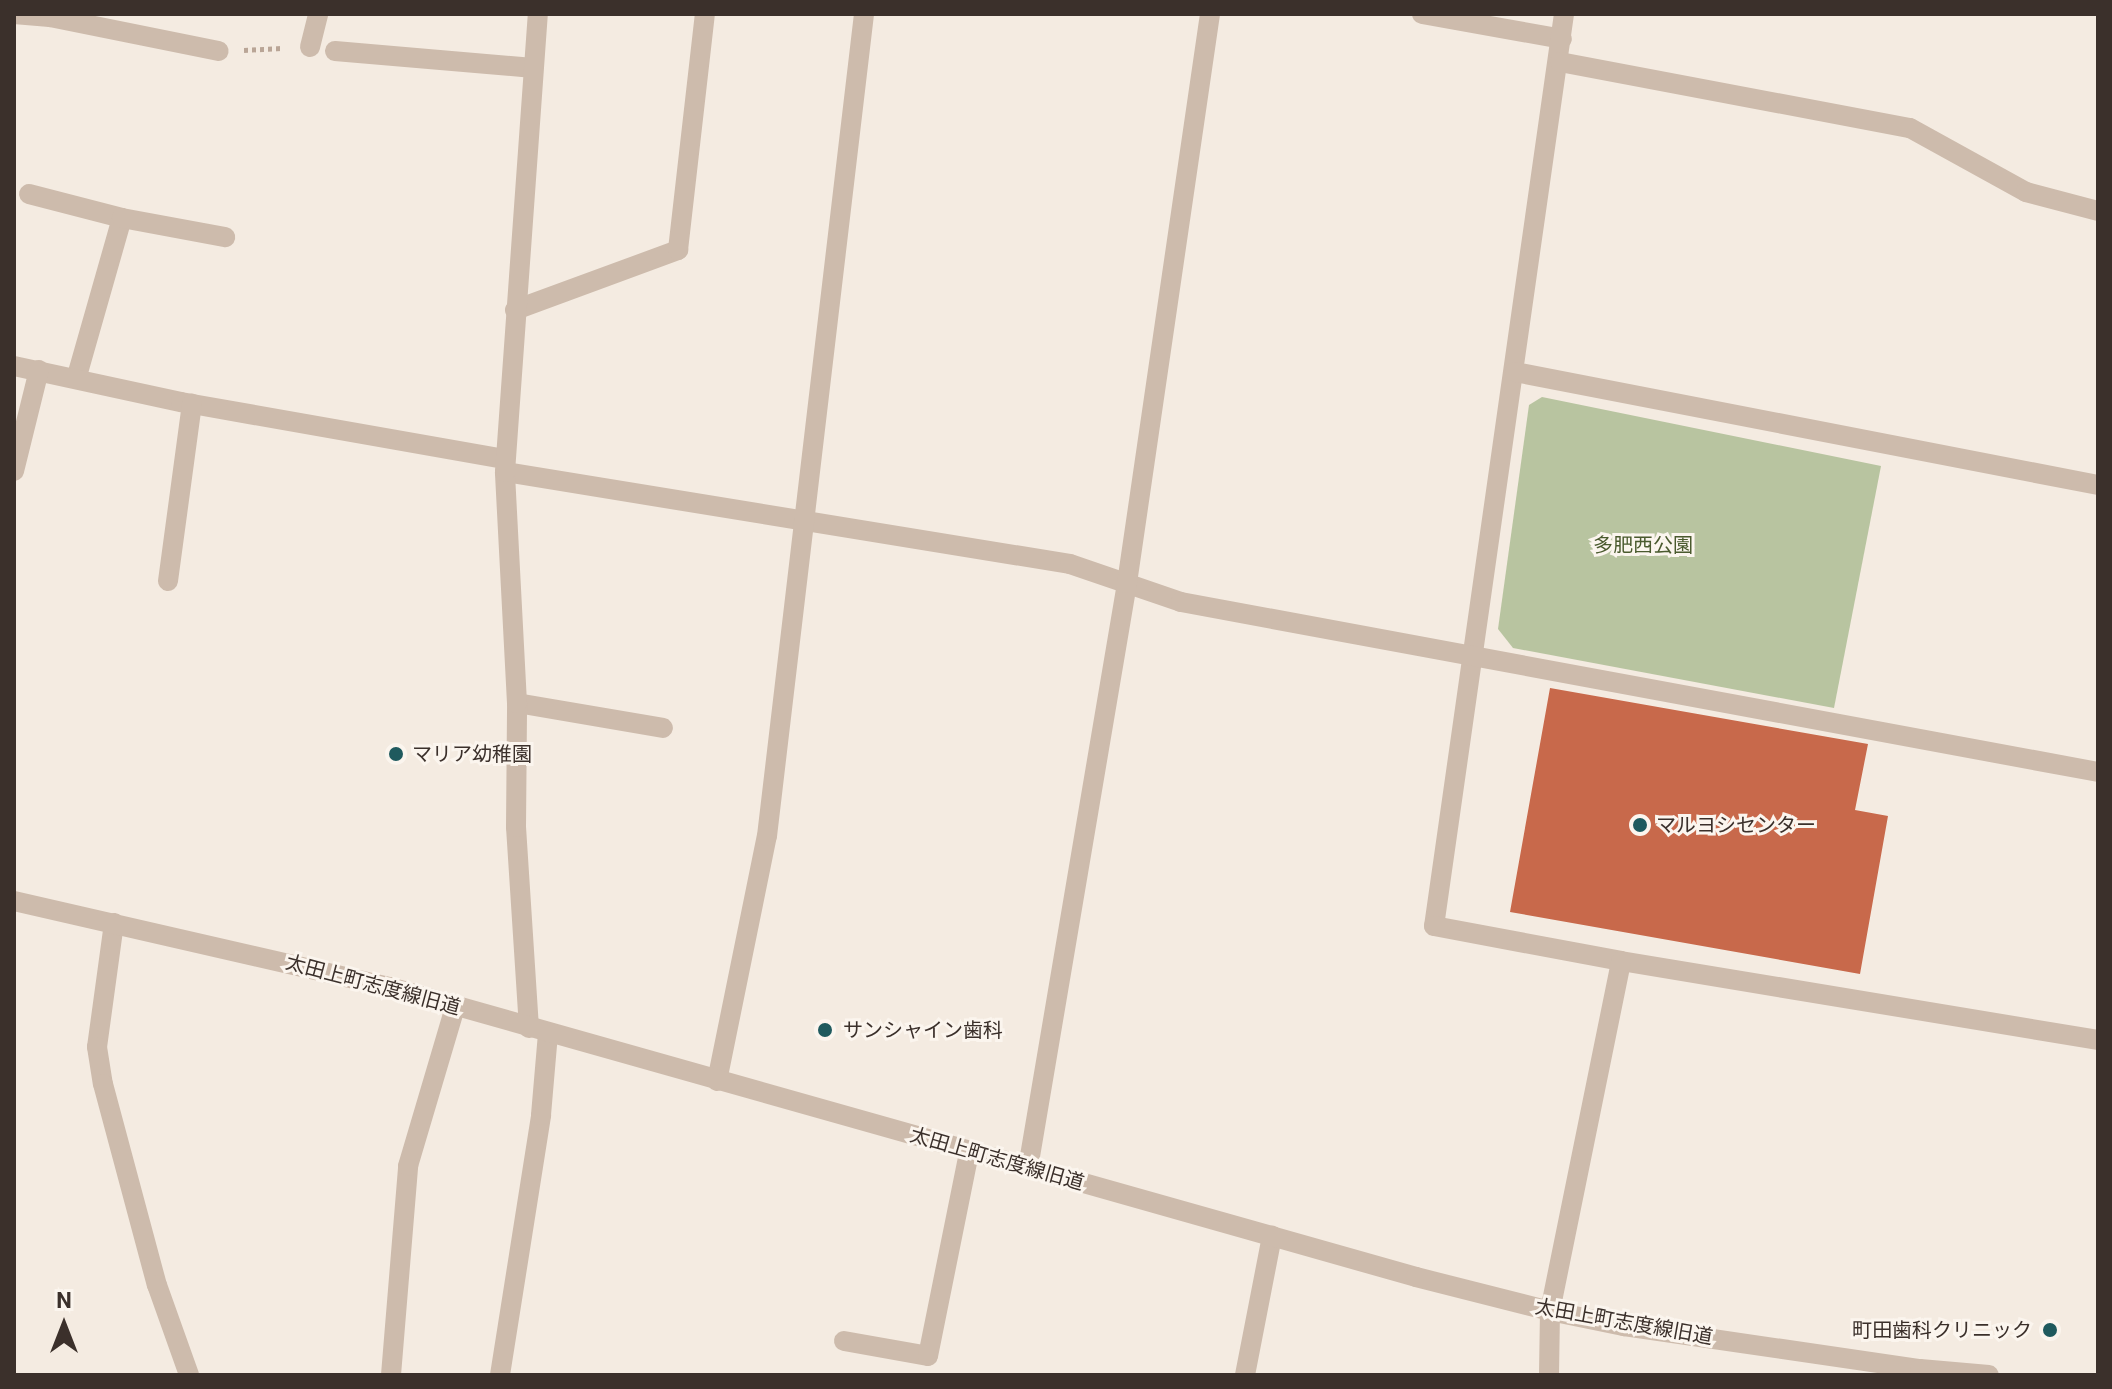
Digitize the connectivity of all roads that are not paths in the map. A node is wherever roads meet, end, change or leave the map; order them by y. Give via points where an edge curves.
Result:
1 (14, 14) edge
2 (318, 14) edge
3 (538, 14) edge
4 (705, 14) edge
5 (864, 14) edge
6 (1210, 14) edge
7 (1422, 14) edge
8 (1564, 14) edge
9 (1562, 39) junction
10 (310, 47) road end
11 (219, 51) road end
12 (335, 51) dead end
13 (1560, 62) junction
14 (533, 68) junction
15 (29, 194) dead end
16 (2098, 211) edge
17 (122, 218) junction
18 (225, 237) dead end
19 (515, 310) junction
20 (14, 366) edge
21 (39, 370) junction
22 (1515, 372) junction
23 (76, 379) junction
24 (192, 404) junction
25 (505, 466) junction
26 (14, 471) edge
27 (2098, 485) edge
28 (806, 522) junction
29 (168, 581) dead end
30 (1127, 583) junction
31 (1474, 657) junction
32 (517, 703) junction
33 (663, 728) dead end
34 (2098, 772) edge
35 (14, 901) edge
36 (114, 923) junction
37 (1621, 961) junction
38 (455, 1007) junction
39 (538, 1031) junction
40 (2098, 1040) edge
41 (717, 1081) junction
42 (969, 1152) junction
43 (1028, 1168) junction
44 (1272, 1236) junction
45 (1550, 1311) junction
46 (844, 1341) dead end
47 (926, 1366) edge
48 (189, 1375) edge
49 (391, 1375) edge
50 (500, 1375) edge
51 (1245, 1375) edge
52 (1549, 1375) edge
53 (1989, 1375) edge

1 - 11 street
2 - 10 street
3 - 14 street
4 - 19 street via 678,250
5 - 28 street
6 - 30 street
7 - 9 street
8 - 9 street
9 - 13 street
12 - 14 street
13 - 16 street via 1910,128 2026,192
13 - 22 street
14 - 19 street
15 - 17 street
17 - 18 street
17 - 23 street
19 - 25 street
20 - 21 street
21 - 23 street
21 - 26 street
22 - 27 street
22 - 31 street
23 - 24 street
24 - 25 street
24 - 29 street
25 - 28 street
25 - 32 street
28 - 30 street via 1070,564
28 - 41 street via 767,836
30 - 31 street via 1181,602
30 - 43 street
31 - 34 street
31 - 37 street via 1434,926
32 - 33 street
32 - 39 street via 516,827
35 - 36 street, 太田上町志度線旧道
36 - 38 street, 太田上町志度線旧道 via 329,971
36 - 48 street via 97,1047 103,1084 157,1285
37 - 40 street
37 - 45 street
38 - 39 street, 太田上町志度線旧道
38 - 49 street via 408,1166
39 - 41 street, 太田上町志度線旧道
39 - 50 street via 541,1115
41 - 42 street, 太田上町志度線旧道
42 - 43 street, 太田上町志度線旧道
42 - 47 street
43 - 44 street, 太田上町志度線旧道
44 - 45 street, 太田上町志度線旧道
44 - 51 street
45 - 52 street
45 - 53 street, 太田上町志度線旧道 via 1905,1367
46 - 47 street

